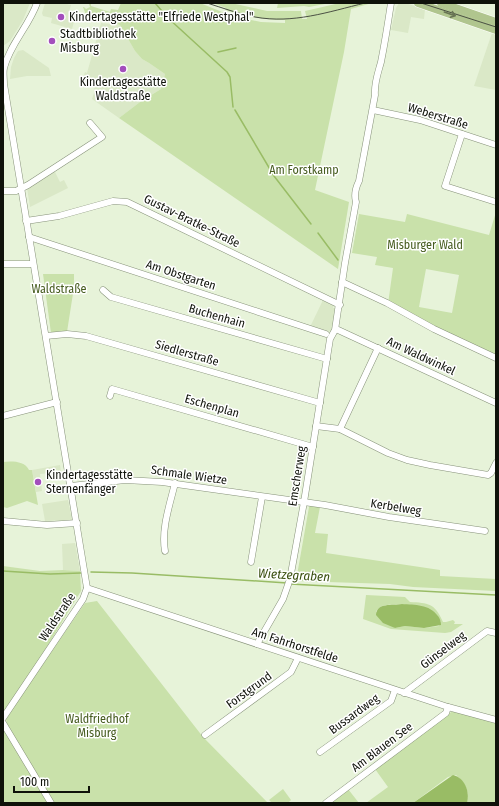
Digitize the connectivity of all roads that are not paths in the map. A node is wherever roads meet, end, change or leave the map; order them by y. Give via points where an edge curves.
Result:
1 (37, 3) edge
2 (391, 3) edge
3 (418, 3) edge
4 (441, 3) edge
5 (496, 22) edge
6 (496, 30) edge
7 (5, 59) edge
8 (4, 66) edge
9 (373, 110) junction
10 (90, 123) dead end
11 (462, 134) junction
12 (496, 145) edge
13 (21, 188) junction
14 (3, 191) edge
15 (496, 202) edge
16 (26, 221) junction
17 (29, 237) junction
18 (3, 264) edge
19 (33, 264) junction
20 (342, 282) junction
21 (104, 290) dead end
22 (340, 305) junction
23 (336, 329) junction
24 (326, 334) dead end
25 (46, 336) junction
26 (378, 348) junction
27 (496, 358) edge
28 (327, 359) junction
29 (110, 396) dead end
30 (57, 402) junction
31 (320, 403) junction
32 (496, 403) edge
33 (3, 416) edge
34 (316, 426) junction
35 (340, 429) junction
36 (313, 447) junction
37 (496, 463) edge
38 (175, 483) junction
39 (71, 486) junction
40 (262, 497) junction
41 (304, 502) junction
42 (3, 521) edge
43 (77, 523) junction
44 (485, 531) dead end
45 (165, 551) dead end
46 (251, 562) dead end
47 (87, 588) junction
48 (496, 633) edge
49 (257, 644) junction
50 (298, 658) junction
51 (395, 690) junction
52 (404, 692) junction
53 (448, 707) junction
54 (3, 718) edge
55 (496, 720) edge
56 (3, 723) edge
57 (205, 734) dead end
58 (320, 752) dead end
59 (51, 803) edge
60 (326, 803) edge

1 - 7 street, Waldstraße via 29,22
2 - 9 street
3 -> 6 main road
4 - 5 main road
7 - 8 street, Waldstraße
8 - 13 street, Waldstraße via 4,84
9 - 11 street, Weberstraße via 420,120
9 - 20 street via 354,198 356,202
10 - 13 street via 102,137
11 - 12 street, Weberstraße
11 - 15 street via 445,186
13 - 14 street via 16,191
13 - 16 street, Waldstraße
16 - 17 street, Waldstraße
16 - 22 street, Gustav-Bratke-Straße via 59,216 113,201 127,202
17 - 19 street, Waldstraße
17 - 24 street, Am Obstgarten
18 - 19 street
19 - 25 street, Waldstraße
20 - 22 street
20 - 27 street
21 - 28 street, Buchenhain via 111,297
22 - 23 street, Emscherweg
23 - 26 street, Am Waldwinkel
23 - 28 street, Emscherweg via 330,339
25 - 30 street, Waldstraße
25 - 31 street, Siedlerstraße via 86,336
26 - 32 street, Am Waldwinkel
26 - 35 street
28 - 31 street, Emscherweg
29 - 36 street, Eschenplan via 112,389
30 - 33 street
30 - 39 street, Waldstraße
31 - 34 street, Emscherweg
34 - 35 street
34 - 36 street, Emscherweg
35 - 37 street via 388,454 419,463 488,475
36 - 41 street, Emscherweg
38 - 39 street, Schmale Wietze via 125,480
38 - 40 street, Schmale Wietze
38 - 45 street via 165,530
39 - 43 street, Waldstraße
40 - 41 street, Schmale Wietze
40 - 46 street
41 - 44 street, Kerbelweg
41 - 49 street, Emscherweg via 289,584
42 - 43 street via 48,525
43 - 47 street, Waldstraße
47 - 49 street, Am Fahrhorstfelde
47 - 54 street, Waldstraße via 83,599
48 - 52 street, Günselweg via 487,631
49 - 50 street, Am Fahrhorstfelde
50 - 51 street, Am Fahrhorstfelde
50 - 57 street, Forstgrund via 291,672
51 - 52 street, Am Fahrhorstfelde
51 - 58 street, Bussardweg via 391,701
52 - 53 street, Am Fahrhorstfelde
53 - 55 street, Am Fahrhorstfelde
53 - 60 street, Am Blauen See via 446,713
56 - 59 street

